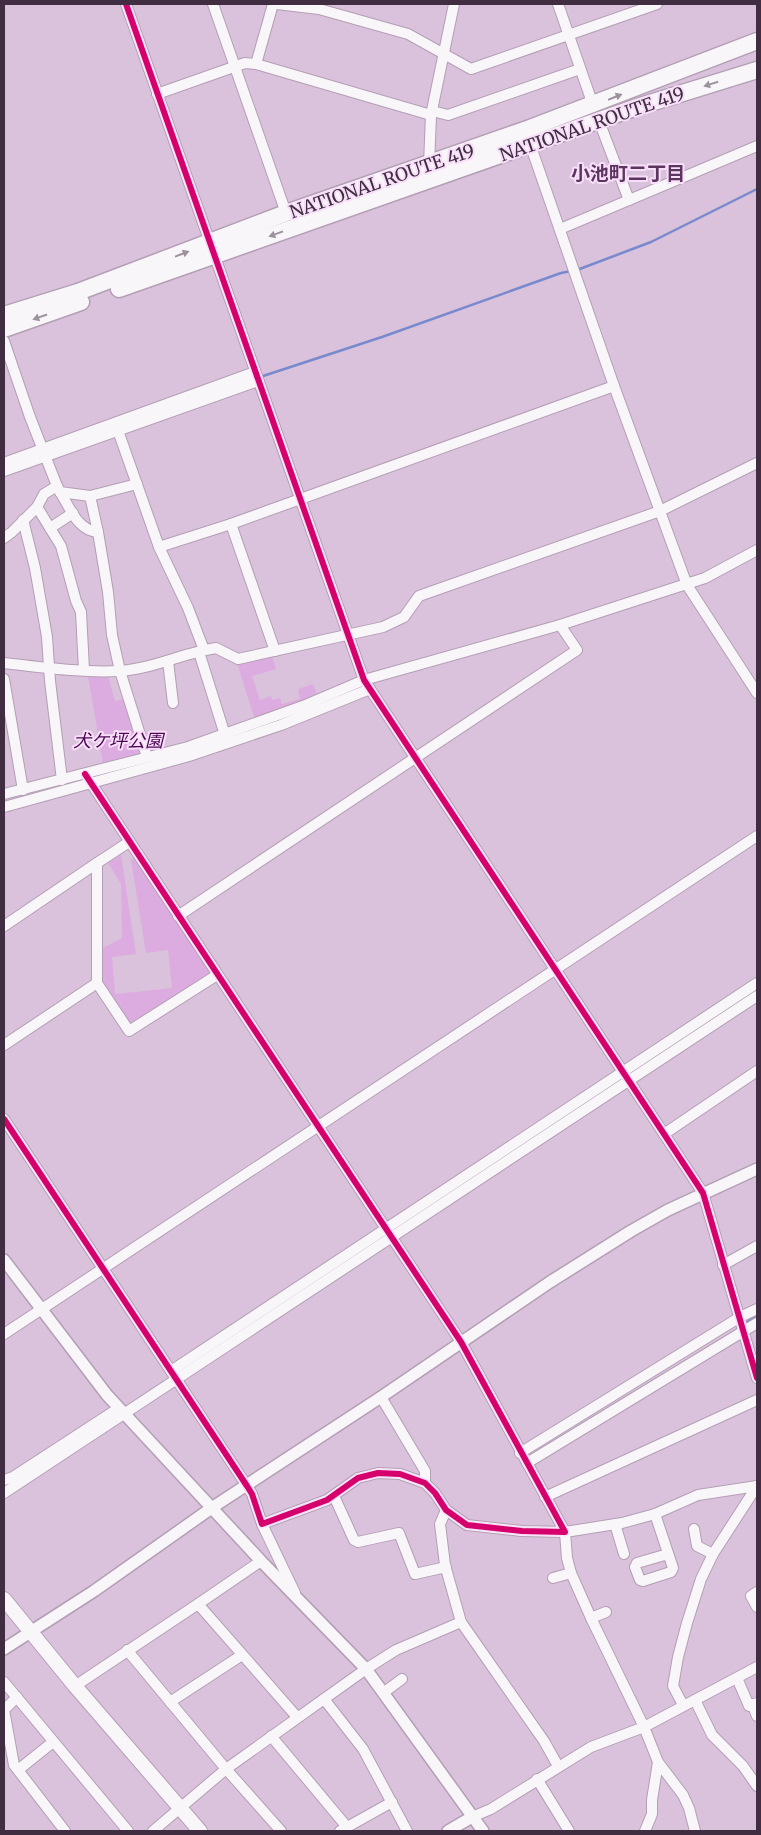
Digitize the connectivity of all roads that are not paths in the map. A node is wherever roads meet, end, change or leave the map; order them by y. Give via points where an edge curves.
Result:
1 (126, 4) edge
2 (213, 4) edge
3 (273, 4) edge
4 (278, 4) edge
5 (454, 4) edge
6 (558, 4) edge
7 (657, 4) edge
8 (568, 34) junction
9 (757, 40) edge
10 (443, 55) junction
11 (256, 64) junction
12 (234, 67) junction
13 (580, 69) junction
14 (757, 70) edge
15 (157, 94) junction
16 (432, 113) junction
17 (596, 113) junction
18 (530, 144) junction
19 (757, 146) edge
20 (429, 165) junction
21 (629, 200) junction
22 (286, 213) junction
23 (560, 229) junction
24 (211, 250) junction
25 (4, 315) edge
26 (4, 330) edge
27 (4, 341) edge
28 (257, 377) junction
29 (614, 386) junction
30 (116, 427) junction
31 (44, 453) junction
32 (4, 463) edge
33 (757, 463) edge
34 (4, 471) edge
35 (137, 484) junction
36 (59, 489) junction
37 (90, 496) junction
38 (300, 498) junction
39 (37, 507) junction
40 (660, 511) junction
41 (73, 513) junction
42 (23, 520) junction
43 (231, 524) junction
44 (50, 528) junction
45 (98, 532) junction
46 (4, 538) edge
47 (159, 547) junction
48 (757, 550) edge
49 (687, 585) junction
50 (560, 625) junction
51 (348, 634) junction
52 (202, 651) junction
53 (275, 651) junction
54 (168, 661) junction
55 (4, 664) edge
56 (50, 668) junction
57 (84, 670) junction
58 (120, 671) junction
59 (4, 679) edge
60 (753, 679) edge
61 (364, 680) junction
62 (370, 689) junction
63 (757, 694) edge
64 (173, 703) dead end
65 (225, 735) junction
66 (147, 757) junction
67 (415, 758) junction
68 (85, 774) junction
69 (62, 780) junction
70 (91, 784) junction
71 (23, 790) junction
72 (4, 794) edge
73 (4, 807) edge
74 (757, 836) edge
75 (129, 842) junction
76 (97, 863) junction
77 (178, 916) junction
78 (4, 926) edge
79 (555, 969) junction
80 (217, 975) junction
81 (97, 983) junction
82 (757, 983) edge
83 (757, 996) edge
84 (4, 1045) edge
85 (757, 1072) edge
86 (626, 1077) junction
87 (4, 1118) edge
88 (317, 1126) junction
89 (664, 1134) junction
90 (757, 1168) edge
91 (703, 1193) junction
92 (388, 1233) junction
93 (757, 1246) edge
94 (4, 1260) edge
95 (723, 1265) junction
96 (103, 1268) junction
97 (42, 1309) junction
98 (757, 1309) edge
99 (740, 1319) junction
100 (757, 1323) edge
101 (743, 1331) junction
102 (4, 1334) edge
103 (461, 1342) junction
104 (173, 1375) junction
105 (757, 1378) edge
106 (381, 1397) junction
107 (757, 1400) edge
108 (121, 1410) junction
109 (520, 1453) junction
110 (527, 1463) junction
111 (4, 1480) edge
112 (425, 1483) junction
113 (247, 1486) junction
114 (4, 1493) edge
115 (334, 1496) junction
116 (545, 1497) junction
117 (213, 1507) junction
118 (446, 1510) junction
119 (655, 1514) junction
120 (262, 1524) junction
121 (615, 1524) junction
122 (694, 1529) dead end
123 (565, 1532) junction
124 (624, 1554) dead end
125 (668, 1554) dead end
126 (713, 1554) junction
127 (261, 1560) junction
128 (446, 1567) junction
129 (571, 1573) junction
130 (554, 1578) dead end
131 (757, 1592) edge
132 (296, 1595) junction
133 (4, 1599) edge
134 (198, 1604) junction
135 (757, 1607) edge
136 (606, 1612) dead end
137 (590, 1618) junction
138 (461, 1622) junction
139 (30, 1631) junction
140 (4, 1649) edge
141 (127, 1650) junction
142 (242, 1655) junction
143 (757, 1667) edge
144 (366, 1669) junction
145 (737, 1678) junction
146 (402, 1679) dead end
147 (4, 1682) edge
148 (75, 1686) junction
149 (383, 1693) junction
150 (17, 1698) junction
151 (324, 1699) junction
152 (695, 1700) junction
153 (170, 1702) junction
154 (755, 1703) edge
155 (683, 1705) junction
156 (757, 1716) edge
157 (297, 1717) junction
158 (644, 1727) junction
159 (271, 1736) junction
160 (53, 1742) junction
161 (658, 1762) junction
162 (558, 1766) junction
163 (226, 1769) junction
164 (18, 1770) junction
165 (537, 1779) junction
166 (757, 1786) edge
167 (392, 1802) junction
168 (179, 1808) junction
169 (472, 1817) junction
170 (344, 1829) edge
171 (66, 1831) edge
172 (128, 1831) edge
173 (153, 1831) edge
174 (200, 1831) edge
175 (282, 1831) edge
176 (407, 1831) edge
177 (448, 1831) edge
178 (483, 1831) edge
179 (569, 1831) edge
180 (645, 1831) edge
181 (695, 1831) edge

1 - 15 street
2 - 12 street
3 - 11 street
4 - 10 street via 319,9 408,34
5 - 10 street
6 - 8 street
7 - 8 street
8 - 10 street via 471,69
8 - 13 street
17 -> 9 highway, NATIONAL ROUTE 419
10 - 16 street
11 - 12 street
11 - 16 street
12 - 15 street
12 - 22 street
13 - 16 street via 448,115
13 - 17 street
14 -> 17 highway, NATIONAL ROUTE 419 via 634,108
15 - 24 street
16 - 20 street
17 - 18 highway, NATIONAL ROUTE 419
17 - 20 highway, NATIONAL ROUTE 419
17 - 21 street
18 - 23 street
18 -> 24 highway, NATIONAL ROUTE 419
19 - 21 street
20 - 22 highway, NATIONAL ROUTE 419
21 - 23 street
22 - 24 highway, NATIONAL ROUTE 419
23 - 29 street
25 -> 24 highway, NATIONAL ROUTE 419
24 -> 26 highway, NATIONAL ROUTE 419
24 - 28 street
27 - 31 street
28 - 30 street
28 - 38 street
29 - 38 street
29 - 40 street
30 - 31 street
30 - 35 street
31 - 32 street
31 - 34 street
31 - 36 street
33 - 40 street
35 - 37 street
35 - 47 street
36 - 37 street
36 - 39 street via 44,494
36 - 41 street
37 - 45 street
38 - 43 street
38 - 51 street
39 - 42 street
39 - 44 street
40 - 49 street
40 - 51 street via 420,596 404,617 383,627
41 - 44 street
41 - 45 street via 81,526
42 - 46 street
42 - 56 street via 42,609
43 - 47 street
43 - 53 street
44 - 57 street via 61,546 81,612
45 - 58 street
47 - 52 street via 188,608
48 - 49 street
49 - 50 street
49 - 60 street
50 - 61 street
50 - 67 street via 577,650
51 - 53 street
51 - 61 street
52 - 53 street via 216,648 238,659
52 - 54 street
52 - 65 street
54 - 58 street
54 - 64 street
55 - 56 street
56 - 57 street
56 - 69 street
57 - 58 street
58 - 66 street
59 - 71 street
60 - 63 street
61 - 62 street
61 - 65 street
62 - 67 street
62 - 70 street via 228,744
65 - 66 street
66 - 68 street
67 - 77 street
67 - 79 street
68 - 69 street
68 - 70 street
69 - 71 street
70 - 73 street
70 - 75 street
71 - 72 street
74 - 79 street
75 - 76 street
75 - 77 street
76 - 78 street
76 - 81 street
77 - 80 street
79 - 86 street
79 - 88 street
80 - 81 street via 129,1031
80 - 88 street
81 - 84 street
82 - 86 street
83 - 86 street
85 - 89 street
86 - 89 street
86 - 92 street
87 - 96 street
88 - 92 street
88 - 96 street
89 - 91 street
90 - 91 street
91 - 95 street
91 - 103 street via 631,1231
92 - 103 street
92 - 104 street
93 - 95 street
94 - 97 street
95 - 99 street
96 - 97 street
96 - 104 street
97 - 102 street
97 - 108 street
98 - 99 street
99 - 101 street
99 - 109 street
100 - 101 street
101 - 105 street
101 - 110 street
103 - 106 street
103 - 109 street
104 - 108 street
104 - 113 street
106 - 112 street via 426,1471
106 - 113 street
107 - 116 street
108 - 111 street
108 - 114 street
108 - 117 street
109 - 110 street
110 - 116 street
112 - 115 street via 400,1474 378,1473 358,1478
112 - 118 street
113 - 117 street
113 - 120 street
115 - 120 street
115 - 128 street via 354,1540 358,1542 399,1533 415,1574
116 - 123 street
117 - 127 street
117 - 139 street via 94,1592
118 - 123 street via 467,1524 522,1531
118 - 128 street via 440,1524
119 - 121 street
119 - 125 street
119 - 126 street via 698,1495 757,1486
120 - 132 street
121 - 123 street
121 - 124 street
122 - 126 street via 697,1546
123 - 129 street
126 - 155 street via 701,1579 678,1657 673,1686
127 - 132 street
127 - 134 street
128 - 138 street
129 - 130 street
129 - 137 street
131 - 135 street via 751,1596
132 - 144 street
133 - 139 main road
134 - 141 street
134 - 142 street
136 - 137 street
137 - 158 street
138 - 144 street via 396,1650
138 - 162 street
139 - 140 street
139 - 148 main road
141 - 148 street
141 - 153 street
142 - 153 street
142 - 157 street
143 - 145 street
144 - 149 street
144 - 151 street
145 - 152 street
145 - 154 street via 749,1706
146 - 149 street
147 - 150 street
148 - 168 main road
149 - 169 street
150 - 160 street
150 - 164 street via 4,1710 14,1765
151 - 157 street
151 - 167 street via 363,1749
152 - 155 street
152 - 166 street via 712,1735 743,1766
153 - 163 street
154 - 156 street
155 - 158 street
157 - 159 street
158 - 161 street
158 - 162 street via 591,1747
159 - 163 street
159 - 170 street
160 - 164 street
160 - 172 street
161 - 180 street via 652,1814
161 - 181 street via 684,1795
162 - 165 street
163 - 168 street
163 - 175 street
164 - 171 street
165 - 169 street via 491,1809
165 - 179 street
167 - 170 street
167 - 176 street
168 - 173 street
168 - 174 main road
169 - 177 street
169 - 178 street

